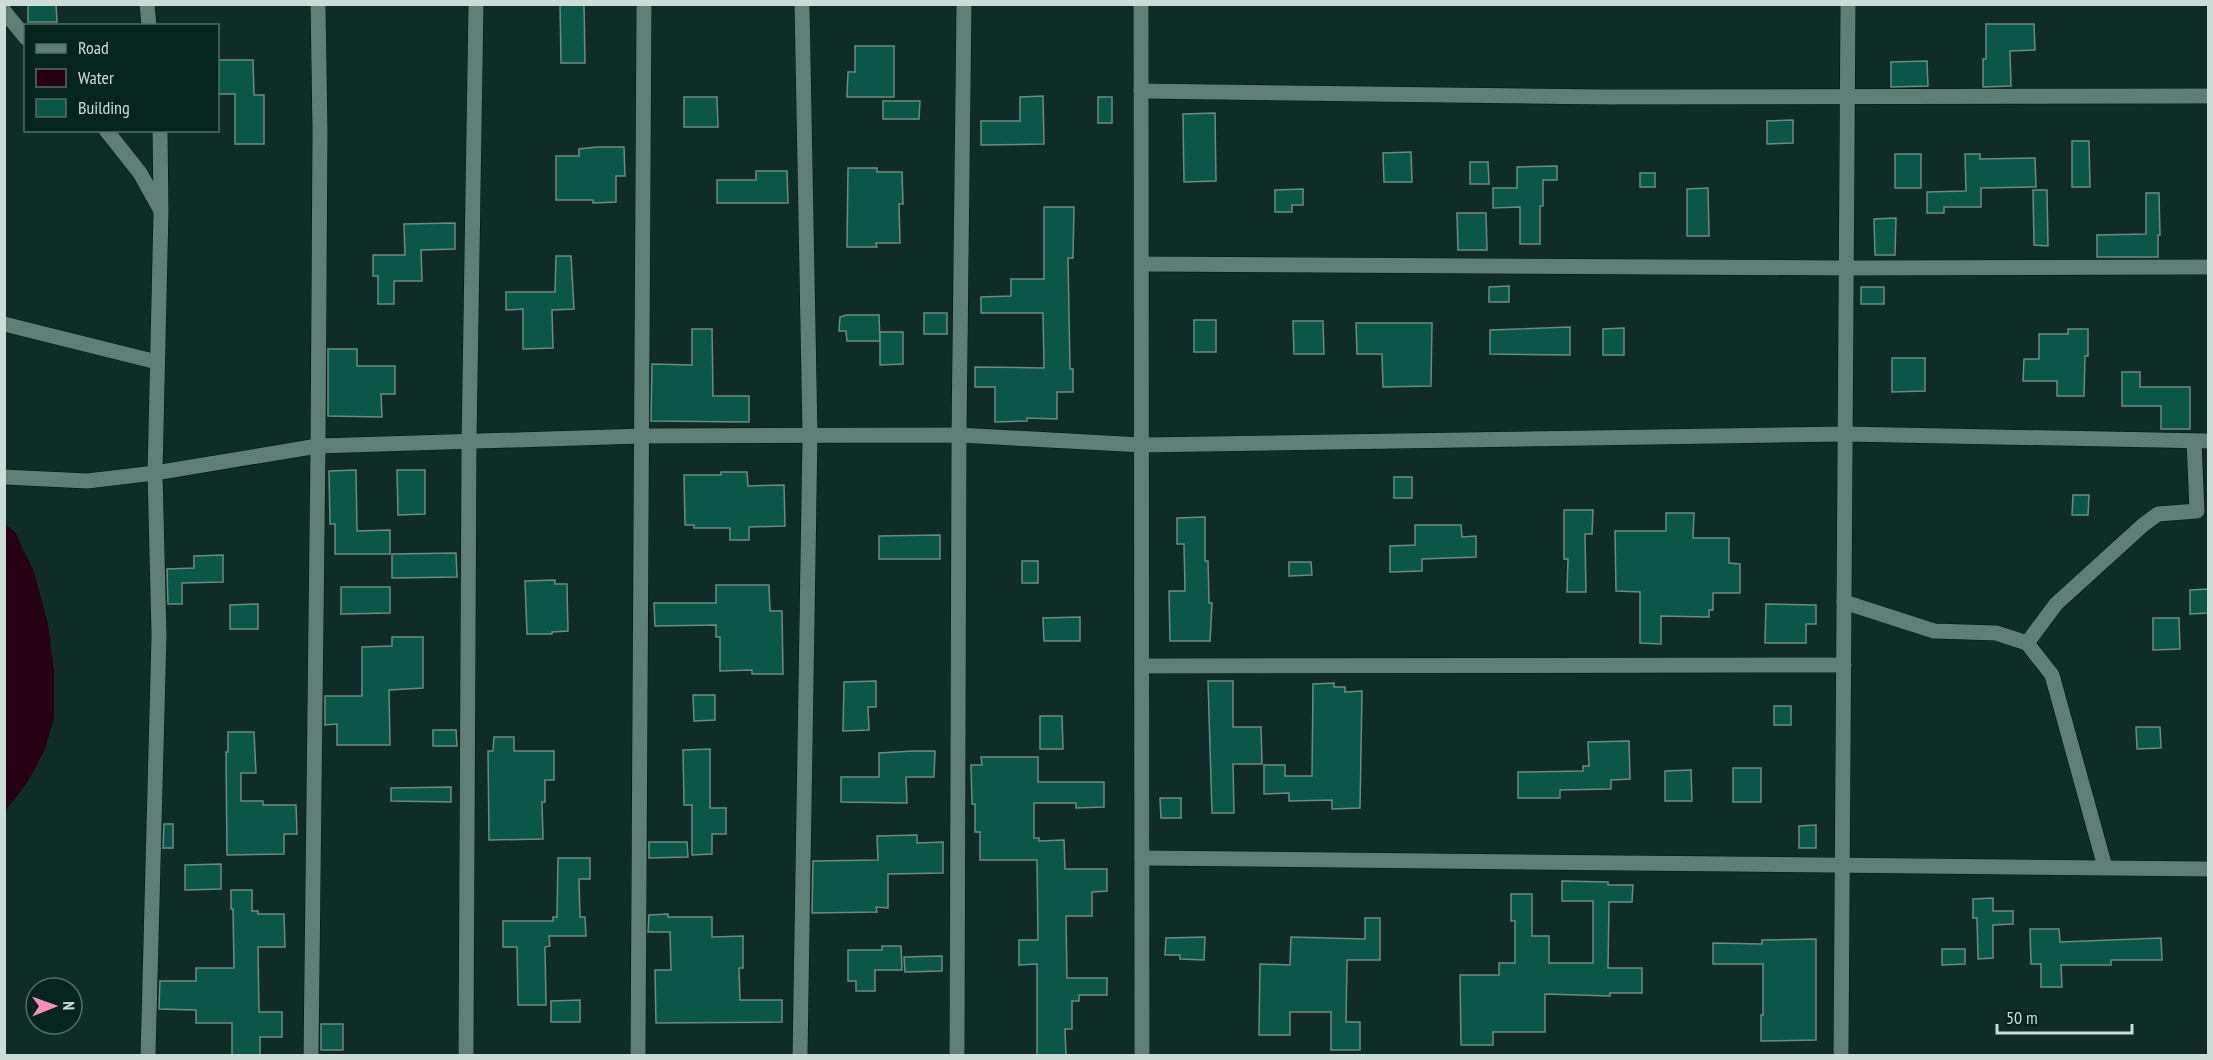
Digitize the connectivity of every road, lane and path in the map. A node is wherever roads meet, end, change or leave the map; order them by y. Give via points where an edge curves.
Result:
1 (147, 4) edge
2 (318, 4) edge
3 (476, 4) edge
4 (644, 4) edge
5 (802, 4) edge
6 (964, 4) edge
7 (1141, 4) edge
8 (1848, 4) edge
9 (4, 11) edge
10 (149, 24) edge
11 (24, 36) edge
12 (1141, 92) junction
13 (2208, 96) edge
14 (1847, 98) junction
15 (108, 132) edge
16 (159, 132) edge
17 (161, 211) junction
18 (1142, 264) junction
19 (2208, 267) edge
20 (1846, 268) junction
21 (4, 324) edge
22 (157, 362) junction
23 (1845, 434) junction
24 (810, 435) junction
25 (959, 435) junction
26 (642, 436) junction
27 (2201, 441) edge
28 (469, 443) junction
29 (1142, 445) junction
30 (318, 446) junction
31 (155, 473) junction
32 (4, 477) edge
33 (2203, 516) edge
34 (1844, 602) junction
35 (2027, 643) junction
36 (1844, 665) junction
37 (1142, 666) junction
38 (1142, 858) junction
39 (1842, 865) junction
40 (2105, 867) junction
41 (2208, 868) edge
42 (148, 1056) edge
43 (311, 1056) edge
44 (466, 1056) edge
45 (638, 1056) edge
46 (800, 1056) edge
47 (957, 1056) edge
48 (1142, 1056) edge
49 (1841, 1056) edge

1 - 10 street
2 - 30 street
3 - 28 street
4 - 26 street
5 - 24 street
6 - 25 street
7 - 12 street
8 - 14 street
9 - 11 street
12 - 14 street
12 - 18 street
13 - 14 street
14 - 20 street
15 - 17 street via 140,172
16 - 17 street
17 - 22 street
18 - 20 street
18 - 29 street
19 - 20 street
20 - 23 street
21 - 22 street
22 - 31 street
23 - 27 street
23 - 29 street
23 - 34 street
24 - 25 street
24 - 26 street
24 - 46 street
25 - 29 street
25 - 47 street
26 - 28 street
26 - 45 street
27 - 33 street
28 - 30 street
28 - 44 street
29 - 37 street
30 - 31 street
30 - 43 street
31 - 32 street via 87,481
31 - 42 street via 159,647
33 - 35 street via 2158,514 2056,604
34 - 35 street via 1934,631 1996,633
34 - 36 street
35 - 40 street via 2052,675
36 - 37 street
36 - 39 street
37 - 38 street
38 - 39 street
38 - 48 street
39 - 40 street
39 - 49 street
40 - 41 street

